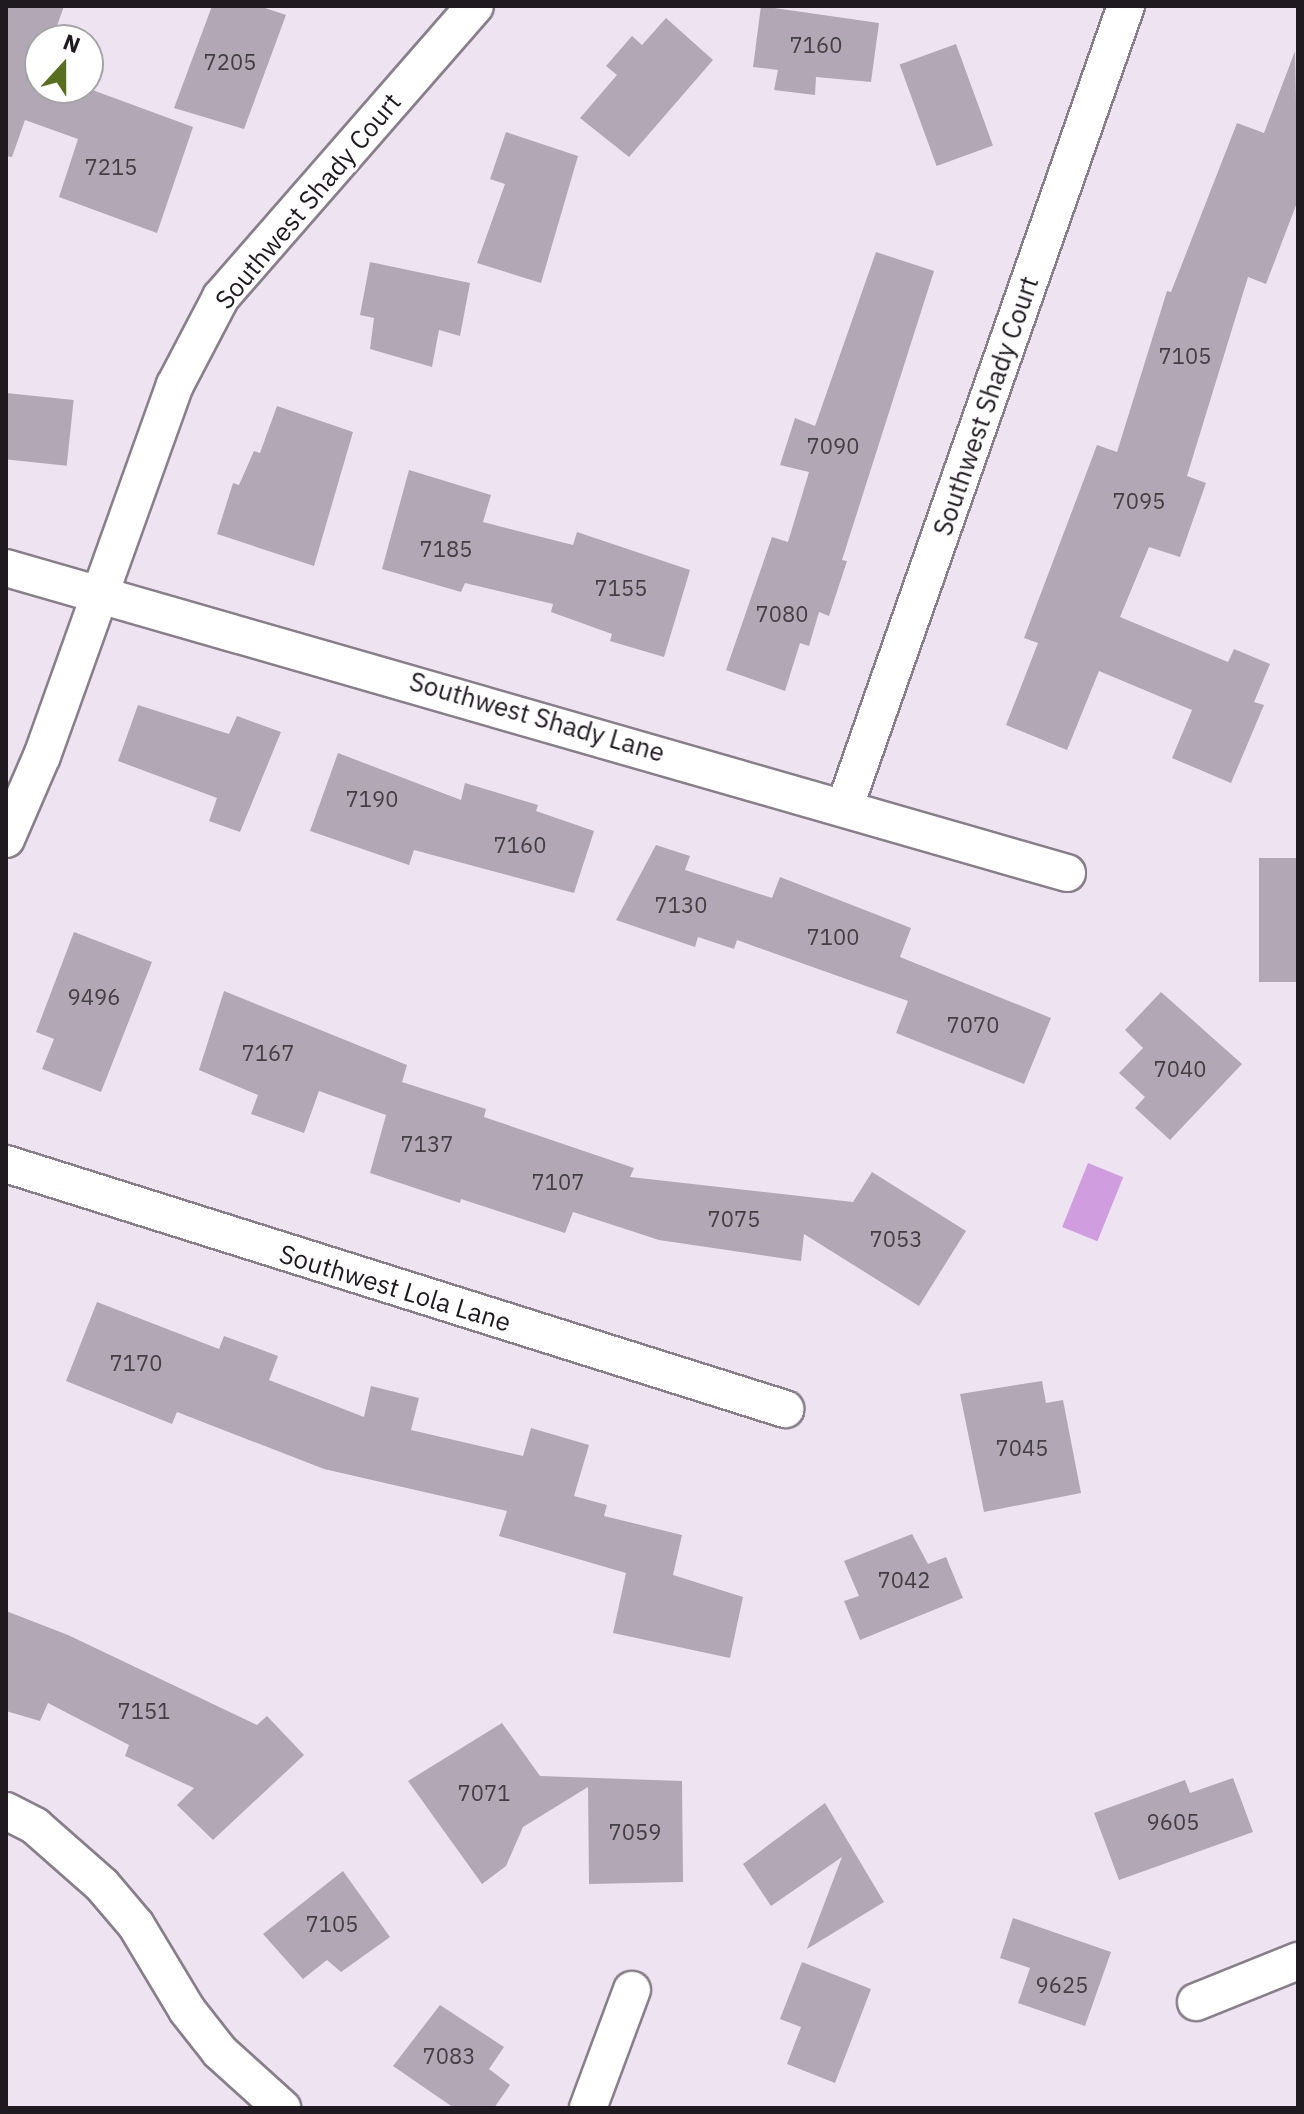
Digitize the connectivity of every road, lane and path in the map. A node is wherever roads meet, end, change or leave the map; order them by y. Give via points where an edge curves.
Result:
1 (475, 6) edge
2 (1126, 6) edge
3 (6, 568) edge
4 (99, 591) junction
5 (845, 806) junction
6 (6, 839) edge
7 (1067, 873) dead end
8 (6, 1164) edge
9 (785, 1409) dead end
10 (6, 1811) edge
11 (1298, 1961) edge
12 (632, 1990) dead end
13 (1196, 2002) dead end
14 (282, 2108) edge
15 (588, 2108) edge

1 - 4 street, Southwest Shady Court via 221,297 175,385
2 - 5 street, Southwest Shady Court
3 - 4 street, Southwest Shady Lane
4 - 5 street, Southwest Shady Lane
4 - 6 street, Southwest Shady Court via 42,756
5 - 7 street, Southwest Shady Lane
8 - 9 street, Southwest Lola Lane
10 - 14 street via 35,1826 102,1885 136,1925 187,2010 220,2052
11 - 13 street
12 - 15 street

